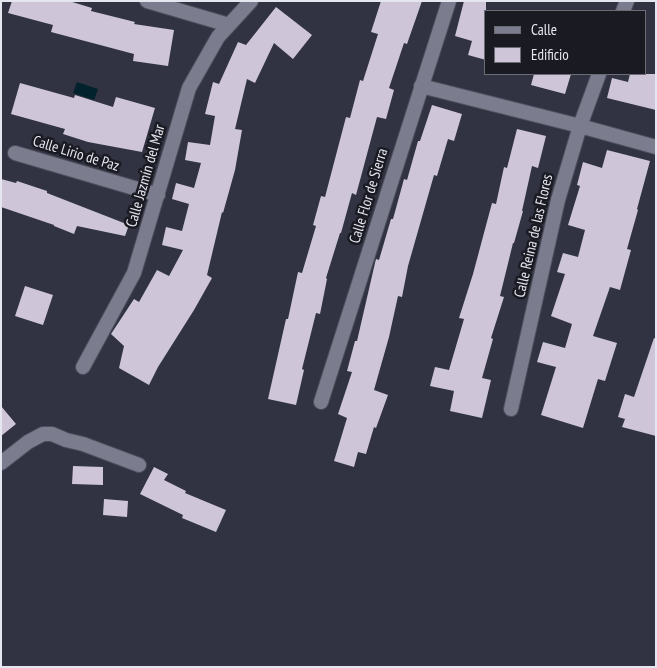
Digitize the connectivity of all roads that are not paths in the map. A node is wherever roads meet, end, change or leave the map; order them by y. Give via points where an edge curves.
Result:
1 (147, 1) edge
2 (251, 1) edge
3 (449, 1) edge
4 (229, 25) junction
5 (600, 75) edge
6 (421, 86) junction
7 (580, 126) junction
8 (656, 147) edge
9 (15, 152) dead end
10 (158, 196) junction
11 (83, 367) dead end
12 (322, 402) dead end
13 (511, 409) dead end
14 (1, 464) edge
15 (139, 465) dead end

1 - 4 street
2 - 4 street, Calle Jazmín del Mar
3 - 6 street, Calle Flor de Sierra
4 - 10 street, Calle Jazmín del Mar via 218,37 189,88
5 - 7 street, Calle Reina de las Flores
6 - 7 street
6 - 12 street, Calle Flor de Sierra
7 - 8 street
7 - 13 street, Calle Reina de las Flores via 558,200
9 - 10 street, Calle Lirio de Paz
10 - 11 street, Calle Jazmín del Mar via 134,273
14 - 15 street via 28,442 43,434 52,434

